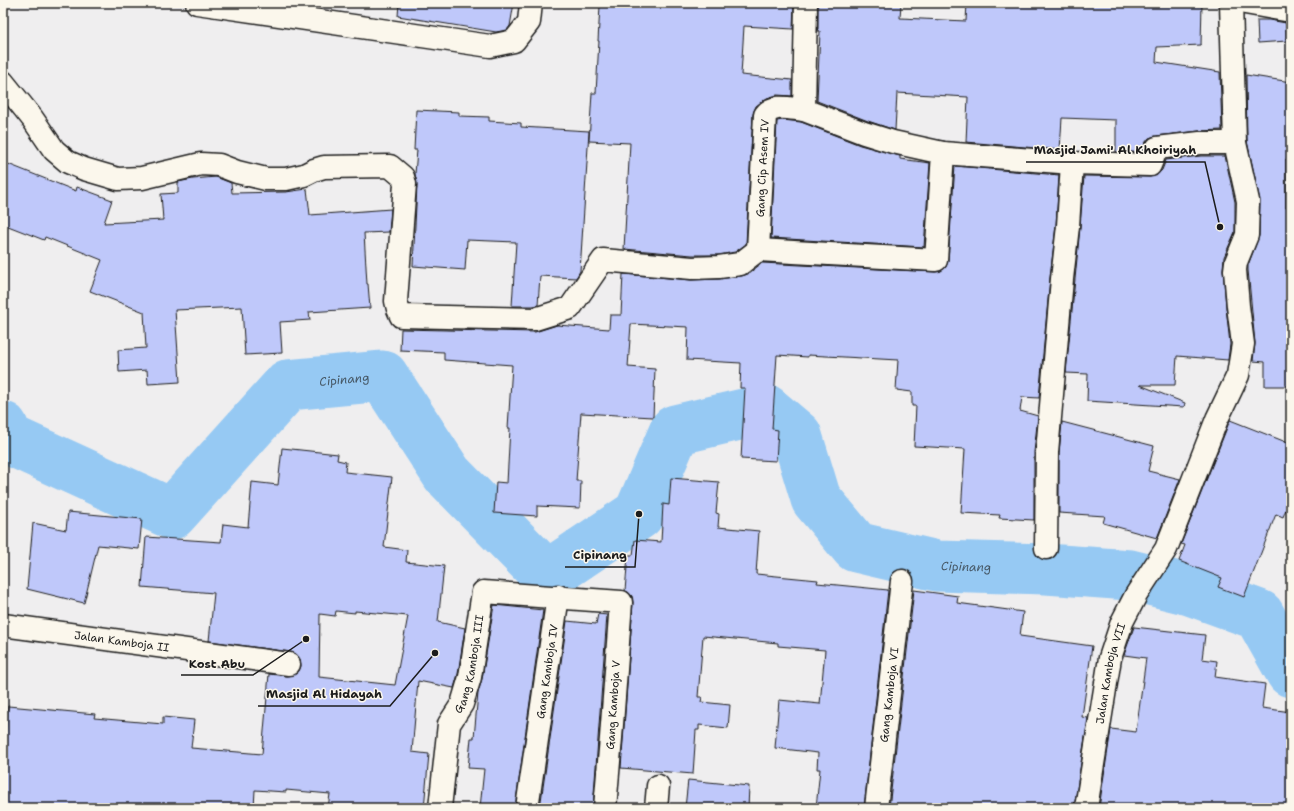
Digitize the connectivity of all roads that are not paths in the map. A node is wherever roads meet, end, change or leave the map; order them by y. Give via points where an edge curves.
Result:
1 (197, 3) edge
2 (531, 3) edge
3 (806, 3) edge
4 (1231, 3) edge
5 (1245, 3) edge
6 (1291, 11) edge
7 (3, 82) edge
8 (804, 110) junction
9 (1235, 143) junction
10 (943, 153) junction
11 (1072, 163) junction
12 (758, 250) junction
13 (1046, 548) dead end
14 (902, 581) dead end
15 (558, 596) junction
16 (3, 625) edge
17 (289, 664) dead end
18 (658, 786) dead end
19 (440, 808) edge
20 (527, 808) edge
21 (605, 808) edge
22 (656, 808) edge
23 (876, 808) edge
24 (1086, 808) edge

1 - 2 street via 490,46 514,42 529,22
3 - 8 street
4 - 9 street, Jalan Kamboja VII
5 - 6 street
7 - 12 street via 54,150 68,162 118,179 142,178 201,164 218,165 266,179 286,179 324,167 390,166 403,177 405,184 396,301 401,316 535,319 570,308 603,260 692,268 719,267 743,263
8 - 10 street via 864,134
8 - 12 street, Gang Cip Asem IV via 779,108 768,111 765,115
9 - 11 street via 1200,143 1157,148 1150,165
9 - 24 street, Jalan Kamboja VII via 1248,201 1247,235 1235,270 1243,344 1238,375 1217,419 1166,549 1136,595 1120,628 1110,658
10 - 11 street
10 - 12 street via 936,260
11 - 13 street via 1046,452
14 - 23 street, Gang Kamboja VI
15 - 19 street, Gang Kamboja III via 483,592 470,677 462,704 449,724
15 - 20 street, Gang Kamboja IV
15 - 21 street, Gang Kamboja V via 621,602
16 - 17 street, Jalan Kamboja II
18 - 22 street

